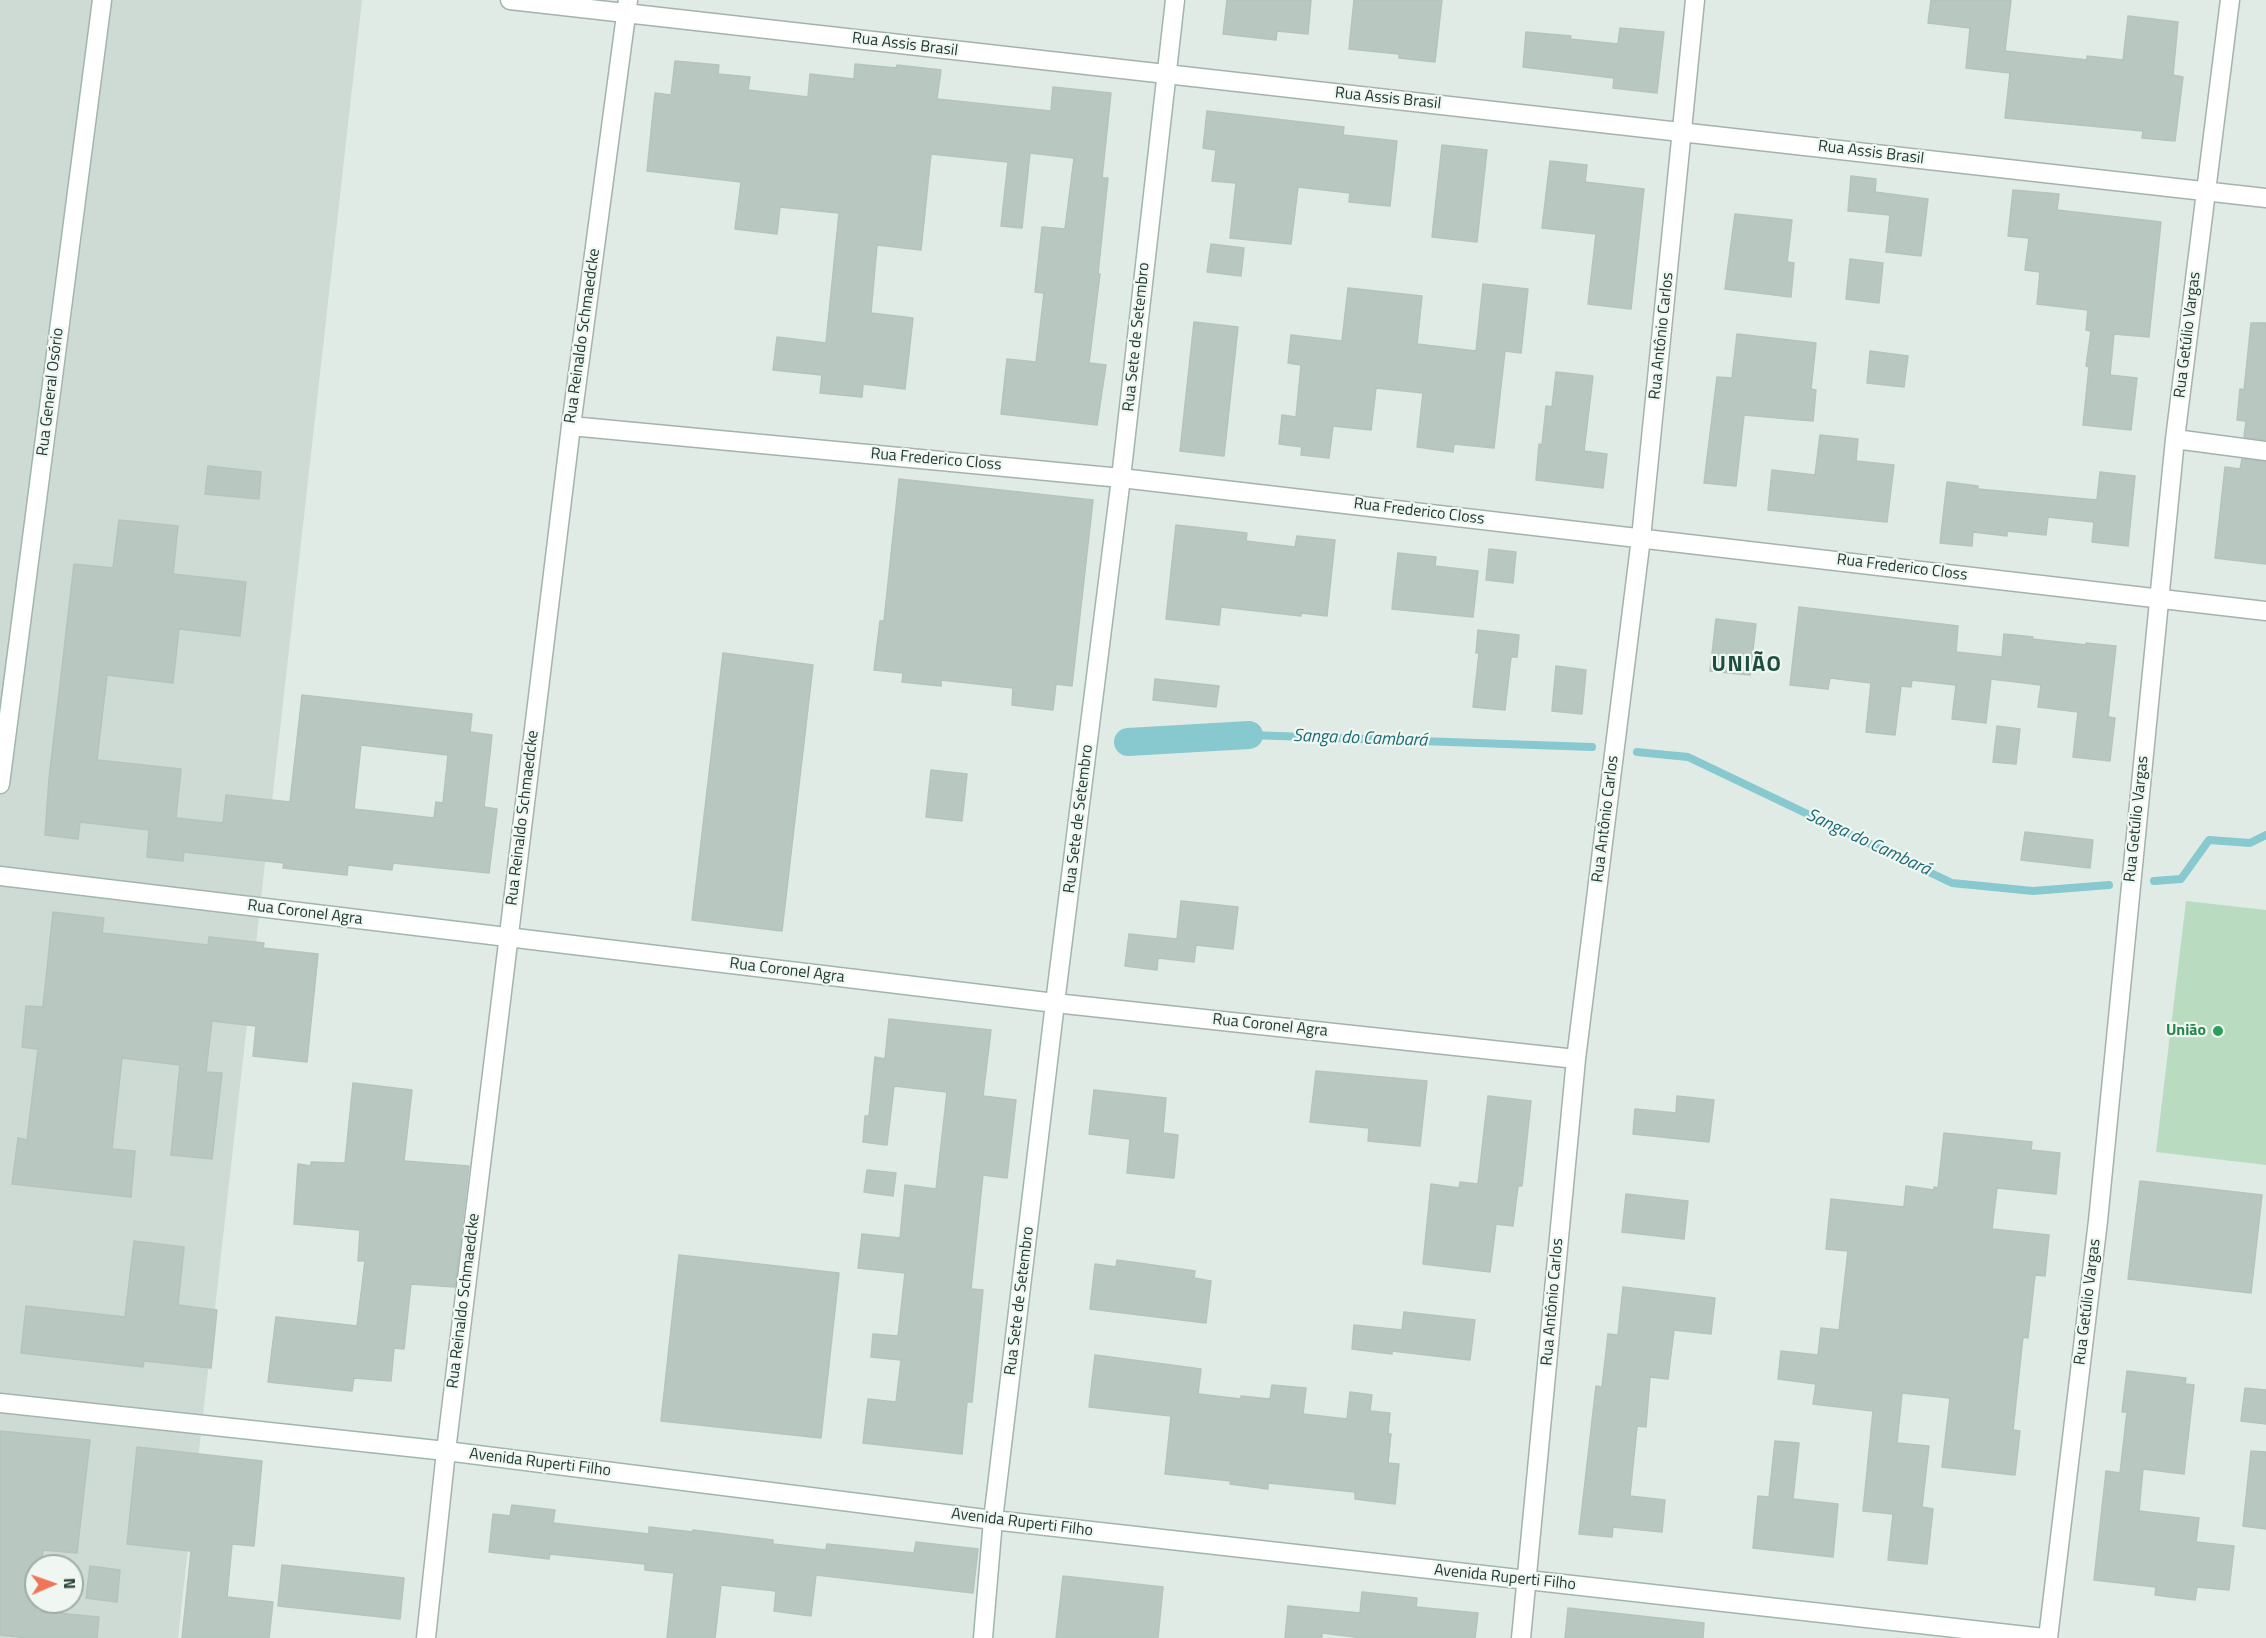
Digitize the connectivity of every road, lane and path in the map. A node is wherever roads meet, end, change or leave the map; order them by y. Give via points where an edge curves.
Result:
1 (102, 0) edge
2 (510, 0) edge
3 (1175, 0) edge
4 (1695, 0) edge
5 (2230, 0) edge
6 (628, 6) edge
7 (1166, 75) junction
8 (1683, 131) junction
9 (2205, 192) junction
10 (2266, 198) edge
11 (571, 426) junction
12 (2175, 439) junction
13 (2266, 450) edge
14 (1121, 478) junction
15 (1641, 538) junction
16 (2159, 597) junction
17 (2266, 611) edge
18 (0, 784) edge
19 (0, 876) edge
20 (509, 937) junction
21 (1055, 1003) junction
22 (1576, 1059) junction
23 (0, 1403) edge
24 (446, 1451) junction
25 (993, 1520) junction
26 (1528, 1581) junction
27 (426, 1638) edge
28 (983, 1638) edge
29 (1521, 1638) edge
30 (2046, 1638) edge

1 - 18 street, Rua General Osório
2 - 6 street, Rua Assis Brasil
3 - 7 street, Rua Sete de Setembro
4 - 8 street, Rua Antônio Carlos
5 - 9 street, Rua Getúlio Vargas
6 - 7 street, Rua Assis Brasil
6 - 11 street, Rua Reinaldo Schmaedcke
7 - 8 street, Rua Assis Brasil
7 - 14 street, Rua Sete de Setembro
8 - 9 street, Rua Assis Brasil
8 - 15 street, Rua Antônio Carlos
9 - 10 street, Rua Assis Brasil
9 - 12 street, Rua Getúlio Vargas
11 - 14 street, Rua Frederico Closs
11 - 20 street, Rua Reinaldo Schmaedcke
12 - 13 street
12 - 16 street, Rua Getúlio Vargas
14 - 15 street, Rua Frederico Closs
14 - 21 street, Rua Sete de Setembro
15 - 16 street, Rua Frederico Closs
15 - 22 street, Rua Antônio Carlos
16 - 17 street, Rua Frederico Closs
16 - 30 street, Rua Getúlio Vargas via 2098,1221
19 - 20 street, Rua Coronel Agra
20 - 21 street, Rua Coronel Agra
20 - 24 street, Rua Reinaldo Schmaedcke
21 - 22 street, Rua Coronel Agra
21 - 25 street, Rua Sete de Setembro
22 - 26 street, Rua Antônio Carlos
23 - 24 street, Avenida Ruperti Filho
24 - 25 street, Avenida Ruperti Filho
24 - 27 street, Rua Reinaldo Schmaedcke
25 - 26 street, Avenida Ruperti Filho
25 - 28 street, Rua Sete de Setembro
26 - 29 street, Rua Antônio Carlos
26 - 30 street, Avenida Ruperti Filho

